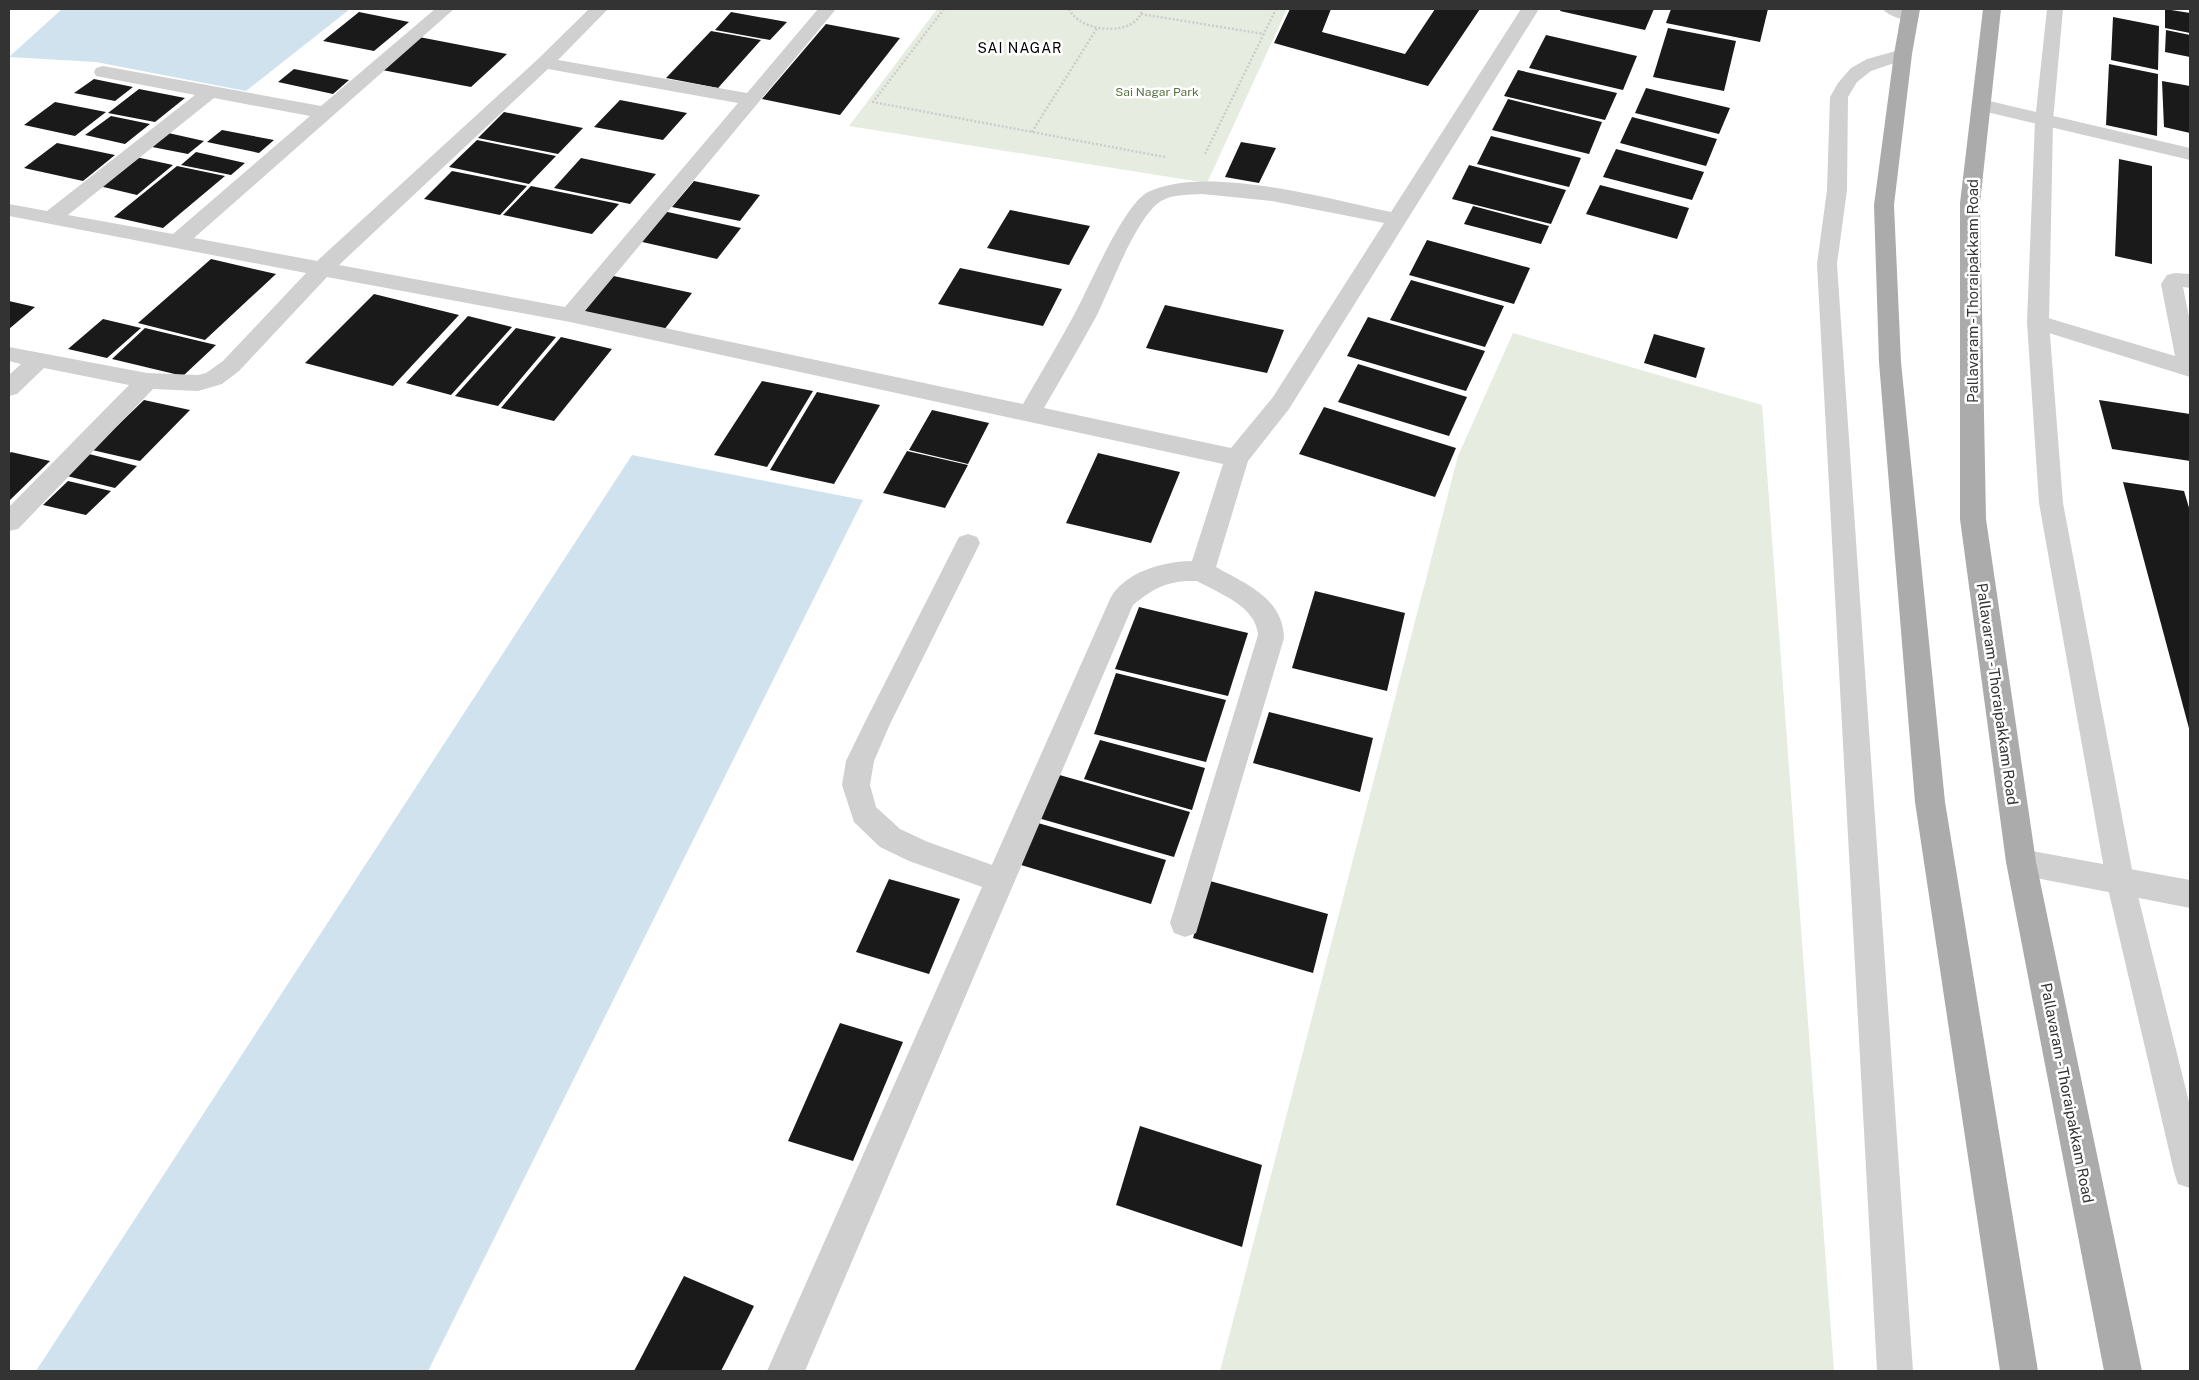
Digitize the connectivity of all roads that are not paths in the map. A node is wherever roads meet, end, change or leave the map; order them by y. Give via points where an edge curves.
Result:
1 (445, 9) edge
2 (599, 9) edge
3 (827, 9) edge
4 (1530, 9) edge
5 (1992, 9) edge
6 (2055, 9) edge
7 (1904, 11) edge
8 (1903, 54) junction
9 (544, 64) junction
10 (103, 72) dead end
11 (211, 91) junction
12 (750, 99) junction
13 (1981, 105) junction
14 (326, 113) junction
15 (2044, 122) junction
16 (2190, 154) edge
17 (9, 210) edge
18 (51, 218) junction
19 (1397, 220) junction
20 (178, 241) junction
21 (322, 269) junction
22 (2190, 281) edge
23 (2039, 314) junction
24 (570, 315) junction
25 (9, 354) edge
26 (39, 360) junction
27 (2188, 363) edge
28 (147, 381) junction
29 (9, 388) edge
30 (1029, 414) junction
31 (1237, 458) junction
32 (9, 522) edge
33 (968, 543) dead end
34 (1202, 571) junction
35 (2021, 862) junction
36 (999, 880) junction
37 (2120, 880) junction
38 (2190, 894) edge
39 (1185, 923) dead end
40 (2190, 1172) edge
41 (786, 1371) edge
42 (1895, 1371) edge
43 (2019, 1371) edge
44 (2123, 1371) edge

1 - 14 street
2 - 9 street
3 - 12 street
4 - 19 street
5 - 13 main road, Pallavaram - Thoraipakkam Road
6 - 15 lane
7 - 8 main road
8 - 42 lane via 1863,66 1844,86 1839,97 1837,190 1827,264
8 - 43 main road via 1884,205 1890,362 1930,802
9 - 12 street
9 - 21 street
10 - 11 street
11 - 14 street
11 - 18 street
12 - 24 street
13 - 15 street
13 - 35 main road, Pallavaram - Thoraipakkam Road via 1970,203 1973,519
14 - 20 street
15 - 16 street
15 - 23 lane
17 - 18 street
18 - 20 street
19 - 30 street via 1261,193 1211,187 1181,187 1154,196 1137,217
19 - 31 street via 1281,404
20 - 21 street
21 - 24 street
21 - 28 street via 214,379 198,383
22 - 27 street via 2175,280 2172,284
23 - 27 street
23 - 37 lane via 2051,503
24 - 30 street
25 - 26 street
26 - 28 street
26 - 29 street
28 - 32 street
30 - 31 street
31 - 34 street
33 - 36 lane via 876,724 860,761 856,785 864,813 890,838 919,852
34 - 36 street via 1163,573 1142,583 1123,599
34 - 39 street via 1252,602 1265,614 1271,638
35 - 37 street
35 - 44 main road, Pallavaram - Thoraipakkam Road
36 - 41 street
37 - 38 street
37 - 40 lane

